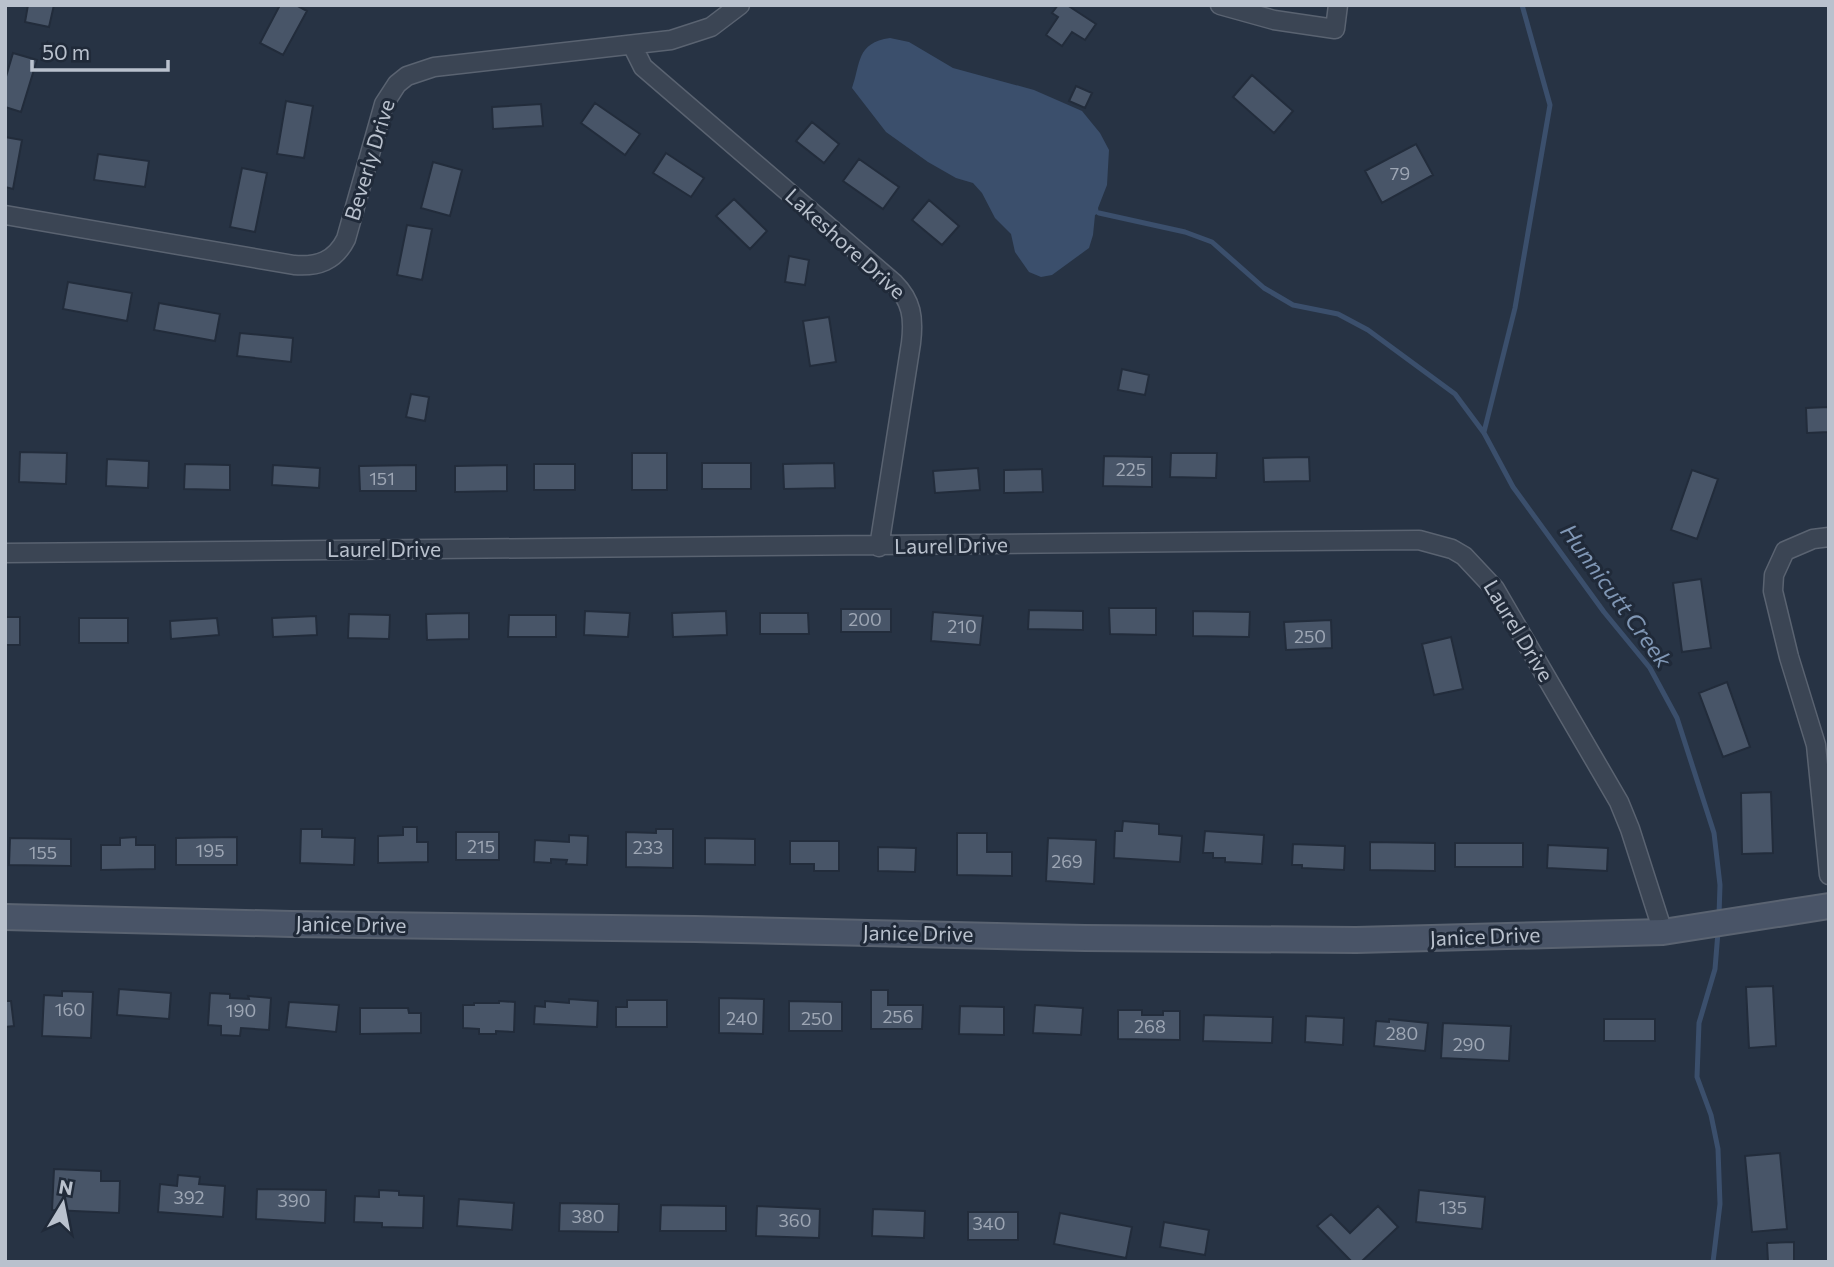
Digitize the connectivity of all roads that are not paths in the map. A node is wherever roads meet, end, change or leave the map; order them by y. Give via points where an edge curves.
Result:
1 (740, 5) edge
2 (1220, 5) edge
3 (1338, 5) edge
4 (632, 45) junction
5 (5, 215) edge
6 (1821, 538) edge
7 (878, 547) junction
8 (5, 553) edge
9 (1829, 875) edge
10 (1829, 905) edge
11 (5, 917) edge
12 (1663, 932) junction

1 - 4 street, Beverly Drive via 711,27
2 - 3 street via 1274,20 1335,29
4 - 5 street, Beverly Drive via 434,67 407,76 384,104 346,239 337,254 323,263 294,265
4 - 7 street, Lakeshore Drive via 643,67 894,283 908,301 911,343
6 - 9 street via 1786,551 1774,575 1773,591 1816,745
7 - 8 street, Laurel Drive
7 - 12 street, Laurel Drive via 1419,540 1452,549 1495,589 1619,802
10 - 12 street, Janice Drive
11 - 12 street, Janice Drive via 1110,938 1427,939

